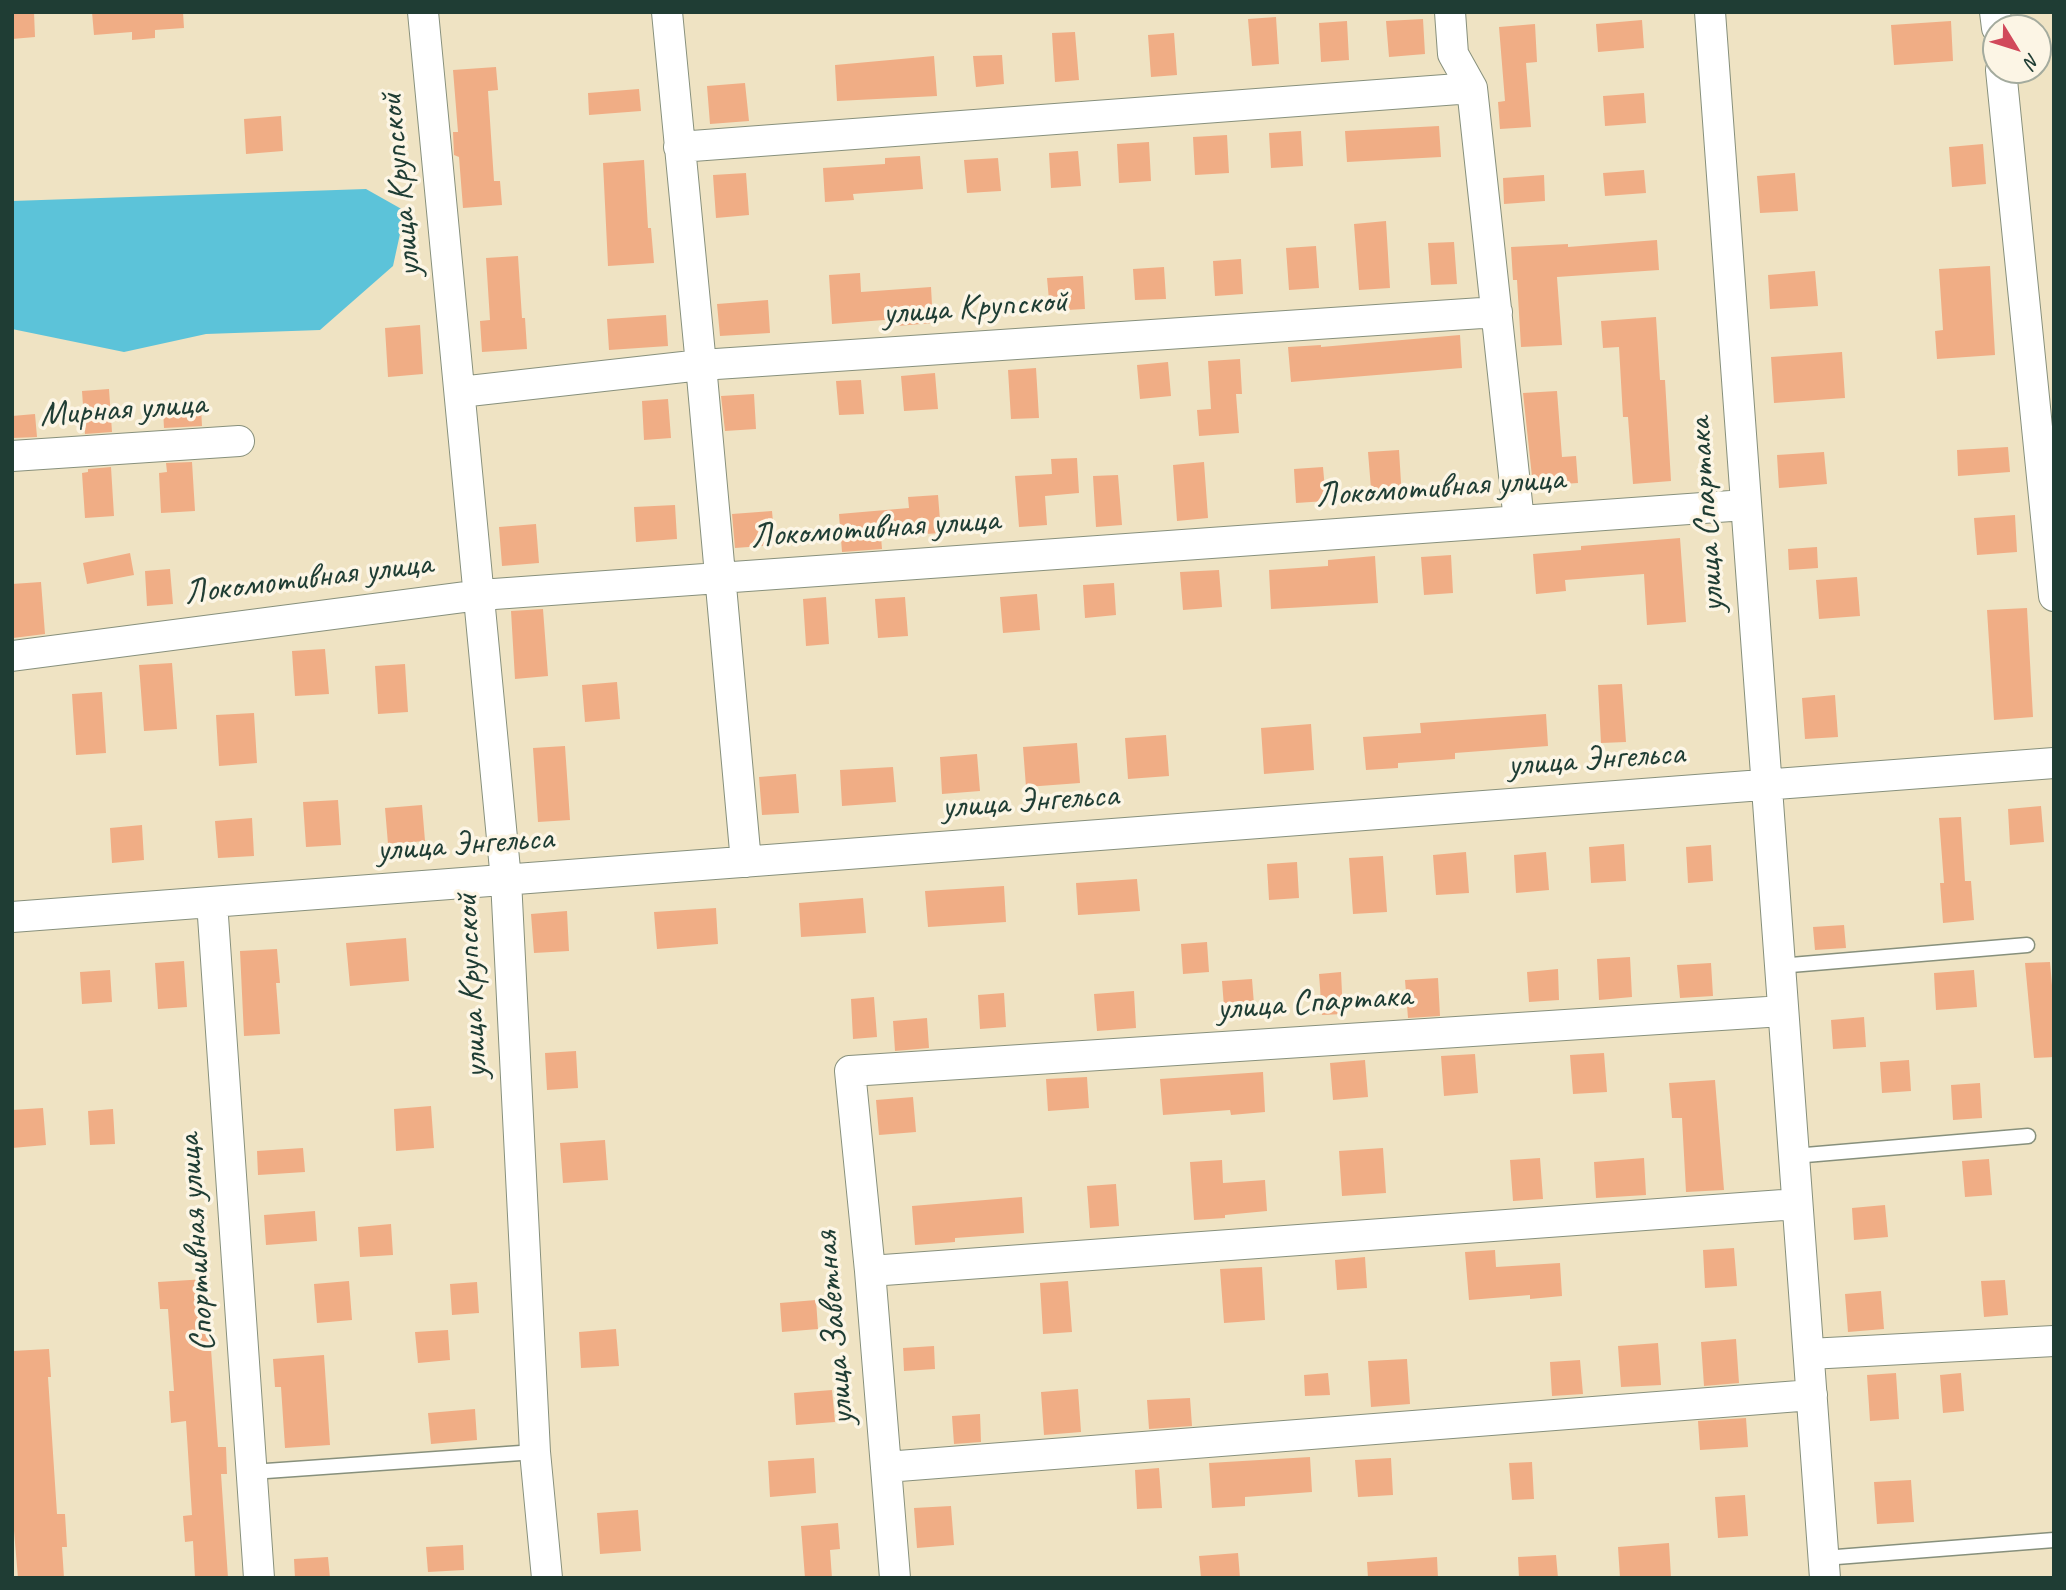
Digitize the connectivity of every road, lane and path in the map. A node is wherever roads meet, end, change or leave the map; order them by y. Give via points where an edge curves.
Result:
1 (423, 12) edge
2 (667, 12) edge
3 (1450, 12) edge
4 (1710, 12) edge
5 (2002, 84) edge
6 (1472, 88) junction
7 (680, 147) junction
8 (1497, 312) junction
9 (701, 365) junction
10 (460, 392) junction
11 (239, 441) dead end
12 (12, 456) edge
13 (1745, 505) junction
14 (1519, 521) junction
15 (721, 578) junction
16 (480, 596) junction
17 (2054, 596) edge
18 (12, 656) edge
19 (2054, 763) edge
20 (1766, 786) junction
21 (746, 862) junction
22 (506, 880) junction
23 (212, 902) junction
24 (12, 917) edge
25 (2027, 945) dead end
26 (1779, 966) junction
27 (1783, 1011) junction
28 (849, 1071) joint
29 (2028, 1136) dead end
30 (1794, 1156) junction
31 (1797, 1204) junction
32 (870, 1271) junction
33 (2054, 1341) edge
34 (1809, 1354) junction
35 (1812, 1395) junction
36 (535, 1452) junction
37 (886, 1467) junction
38 (251, 1472) junction
39 (2054, 1540) edge
40 (1825, 1568) edge
41 (259, 1578) edge
42 (547, 1578) edge
43 (895, 1578) edge

1 - 10 street, улица Крупской
2 - 7 street
3 - 6 street via 1453,54
4 - 13 street, улица Спартака
5 - 17 street
6 - 7 street
6 - 8 street
7 - 9 street
8 - 9 street, улица Крупской
8 - 14 street
9 - 10 street, улица Крупской
9 - 15 street
10 - 16 street, улица Крупской
11 - 12 street, Мирная улица
13 - 14 street, Локомотивная улица
13 - 20 street, улица Спартака
14 - 15 street, Локомотивная улица
15 - 16 street, Локомотивная улица
15 - 21 street
16 - 18 street, Локомотивная улица
16 - 22 street, улица Крупской
19 - 20 street, улица Энгельса
20 - 21 street, улица Энгельса
20 - 26 street, улица Спартака
21 - 22 street, улица Энгельса
22 - 23 street, улица Энгельса
22 - 36 street, улица Крупской
23 - 24 street, улица Энгельса
23 - 38 street, Спортивная улица
25 - 26 lane
26 - 27 street, улица Спартака
27 - 28 street, улица Спартака
27 - 30 street, улица Спартака
28 - 32 street, улица Заветная
29 - 30 lane
30 - 31 street, улица Спартака
31 - 32 street
31 - 34 street, улица Спартака
32 - 37 street, улица Заветная
33 - 34 street
34 - 35 street, улица Спартака
35 - 37 street
35 - 40 street, улица Спартака
36 - 38 lane
36 - 42 street, улица Крупской
37 - 43 street, улица Заветная
38 - 41 street, Спортивная улица
39 - 40 lane

